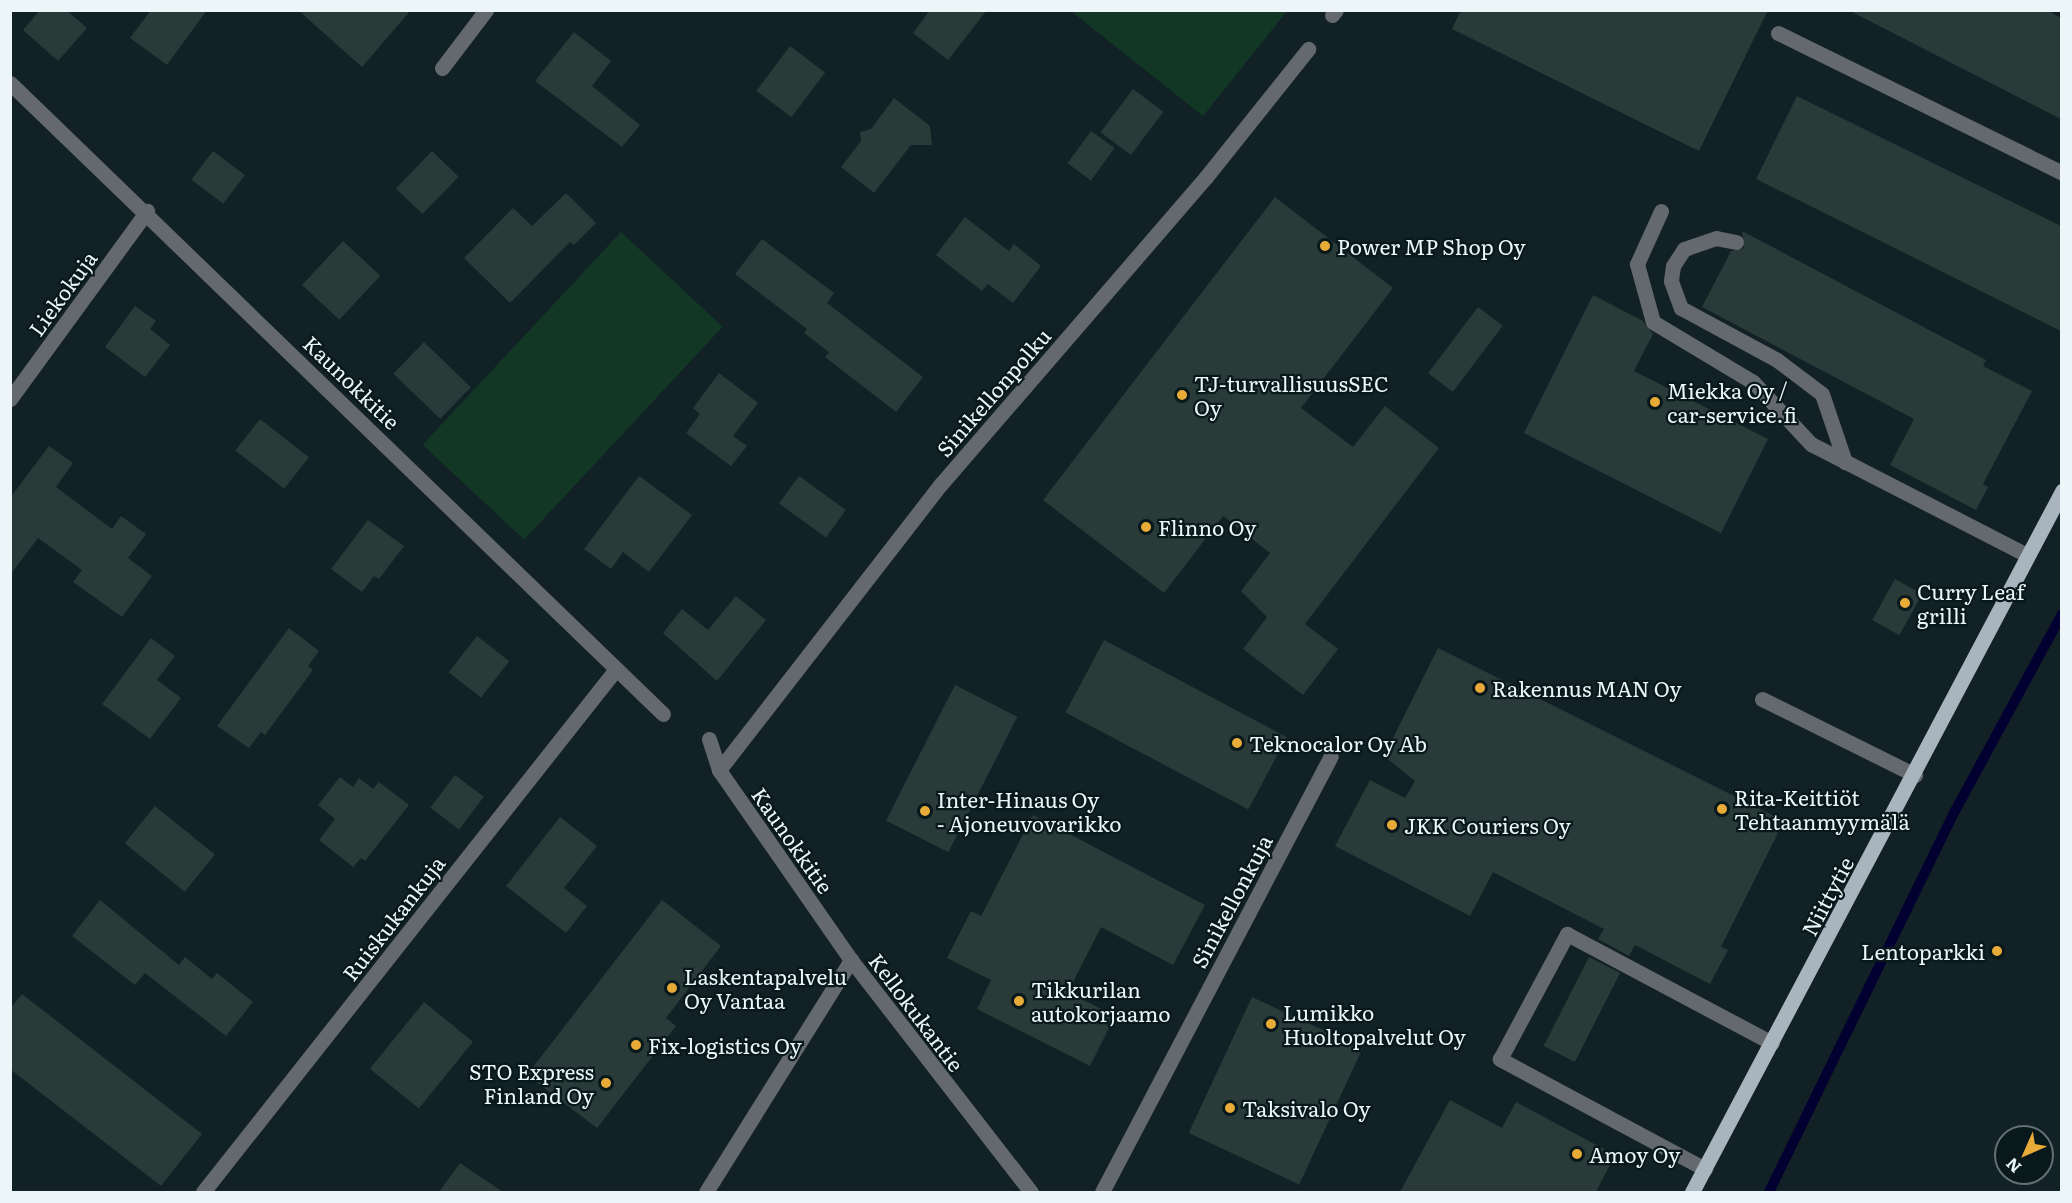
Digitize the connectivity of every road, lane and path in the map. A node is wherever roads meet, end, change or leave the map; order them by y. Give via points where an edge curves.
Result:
1 (486, 10) edge
2 (1778, 33) dead end
3 (1308, 49) dead end
4 (442, 68) dead end
5 (10, 83) edge
6 (2061, 173) edge
7 (147, 211) junction
8 (1661, 212) dead end
9 (1736, 242) dead end
10 (10, 399) edge
11 (1845, 462) junction
12 (2061, 491) edge
13 (2027, 555) junction
14 (616, 669) junction
15 (1762, 699) dead end
16 (663, 714) dead end
17 (708, 739) dead end
18 (1331, 756) dead end
19 (719, 770) junction
20 (1915, 775) junction
21 (851, 960) junction
22 (1772, 1043) junction
23 (1705, 1169) junction
24 (203, 1192) edge
25 (706, 1192) edge
26 (1031, 1192) edge
27 (1102, 1192) edge
28 (1692, 1192) edge

1 - 4 street
2 - 6 street
3 - 19 street, Sinikellonpolku via 1206,177 941,484
5 - 7 street, Kaunokkitie
7 - 10 street, Liekokuja
7 - 14 street, Kaunokkitie
8 - 11 street via 1637,264 1653,322 1753,382 1811,444
9 - 11 street via 1716,238 1684,249 1673,266 1671,281 1681,308 1804,378 1822,394
11 - 13 street
12 - 13 main road, Niittytie
13 - 20 main road, Niittytie
14 - 16 street, Kaunokkitie
14 - 24 street, Ruiskukankuja
15 - 20 street
17 - 19 street, Kaunokkitie
18 - 27 street, Sinikellonkuja
19 - 21 street, Kaunokkitie
20 - 22 main road, Niittytie
21 - 25 street, Kellokukantie
21 - 26 street, Kellokukantie
22 - 23 main road, Niittytie
22 - 23 street via 1567,934 1500,1059
23 - 28 main road, Niittytie

